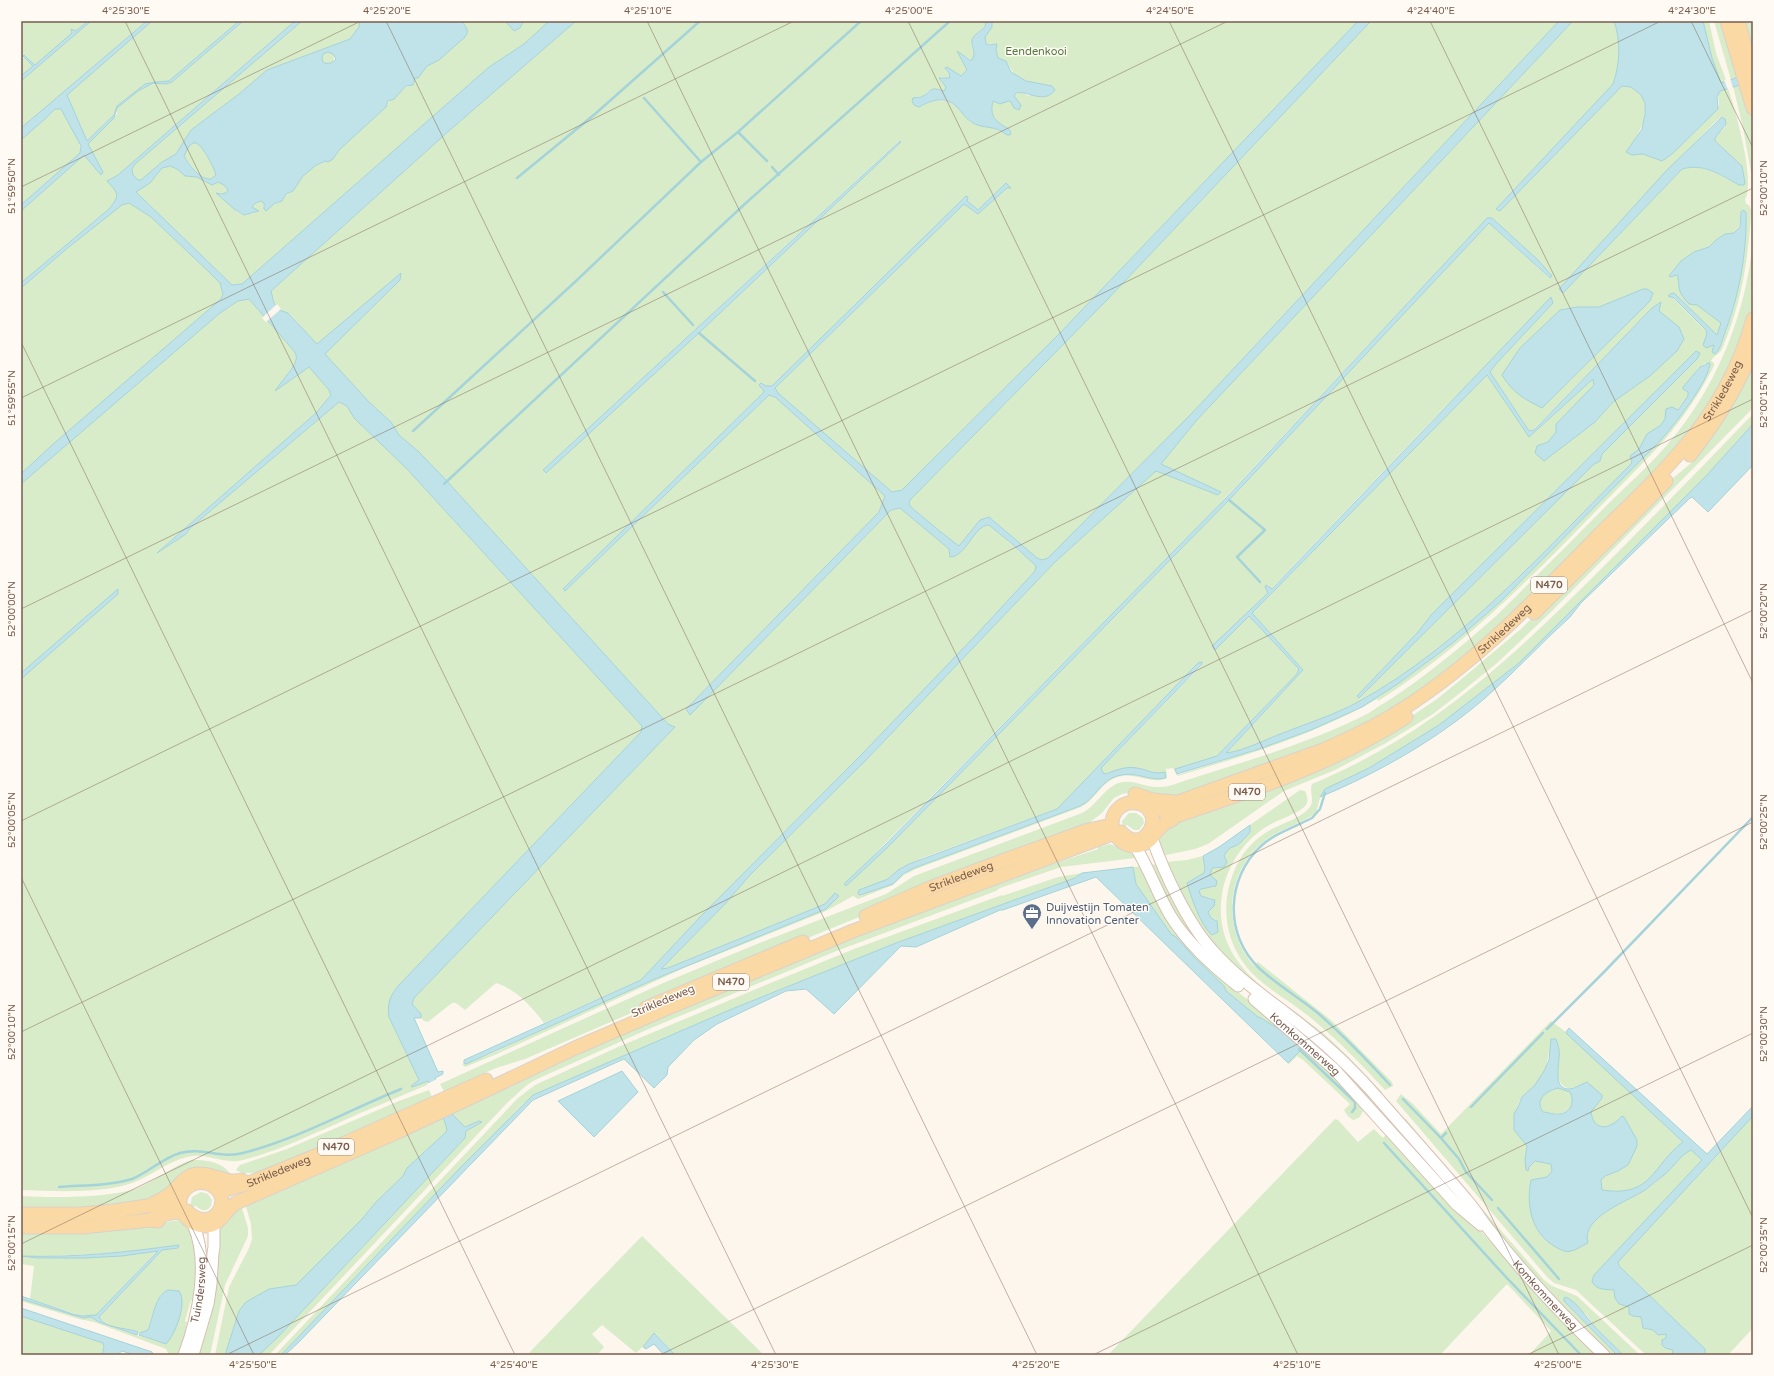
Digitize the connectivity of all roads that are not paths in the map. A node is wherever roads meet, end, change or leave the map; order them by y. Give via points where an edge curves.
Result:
1 (1727, 21) edge
2 (1738, 21) edge
3 (1748, 76) edge
4 (1753, 108) edge
5 (1753, 319) edge
6 (1753, 348) edge
7 (1176, 802) junction
8 (1153, 826) junction
9 (1088, 830) junction
10 (1115, 832) junction
11 (1135, 846) junction
12 (443, 1104) junction
13 (259, 1178) junction
14 (223, 1201) junction
15 (148, 1206) junction
16 (185, 1213) junction
17 (21, 1214) edge
18 (209, 1223) junction
19 (21, 1227) edge
20 (1490, 1231) junction
21 (184, 1355) edge
22 (193, 1355) edge
23 (1604, 1355) edge

1 - 3 main road
2 - 3 main road
3 - 4 main road
5 - 7 main road, Strikledeweg / N470 via 1738,362 1722,393 1681,452 1485,647 1412,703 1350,738 1242,780
6 - 8 main road, Strikledeweg / N470 via 1731,396 1711,429 1688,458 1550,598 1467,673 1417,711 1354,748 1275,783
7 - 8 main road, Strikledeweg / N470
7 - 9 main road, N470 via 1153,800 1134,794 1124,796
8 - 10 main road, N470 via 1143,837 1134,840
8 - 10 main road via 1146,807 1125,804 1114,814
8 - 11 main road, N470 via 1145,844
8 - 20 main road, Komkommerweg via 1183,907 1212,951 1240,979 1322,1042 1343,1062 1467,1200
9 - 10 main road, Strikledeweg / N470
9 - 12 main road, Strikledeweg / N470 via 927,890 660,1002
10 - 11 main road via 1125,844
10 - 12 main road, Strikledeweg / N470 via 1090,844 854,930
11 - 20 main road, Komkommerweg via 1171,917 1194,946 1334,1069 1457,1205
12 - 13 main road, Strikledeweg / N470
12 - 14 main road, Strikledeweg / N470 via 394,1134 261,1192
13 - 14 main road, Strikledeweg / N470 via 238,1187
13 - 15 main road, N470 via 232,1182 204,1174 192,1175 174,1191
14 - 16 main road via 215,1188 206,1183 196,1183 184,1191
14 - 18 main road, N470 via 219,1212
15 - 16 main road, N470
15 - 17 main road, N470 via 80,1214
16 - 18 main road via 187,1211
16 - 19 main road via 156,1216 151,1220 82,1227
16 - 21 main road, Tuindersweg via 200,1254 201,1270 200,1295
18 - 22 main road, Tuindersweg via 209,1247 213,1253 208,1304
20 - 23 main road, Komkommerweg via 1557,1308

